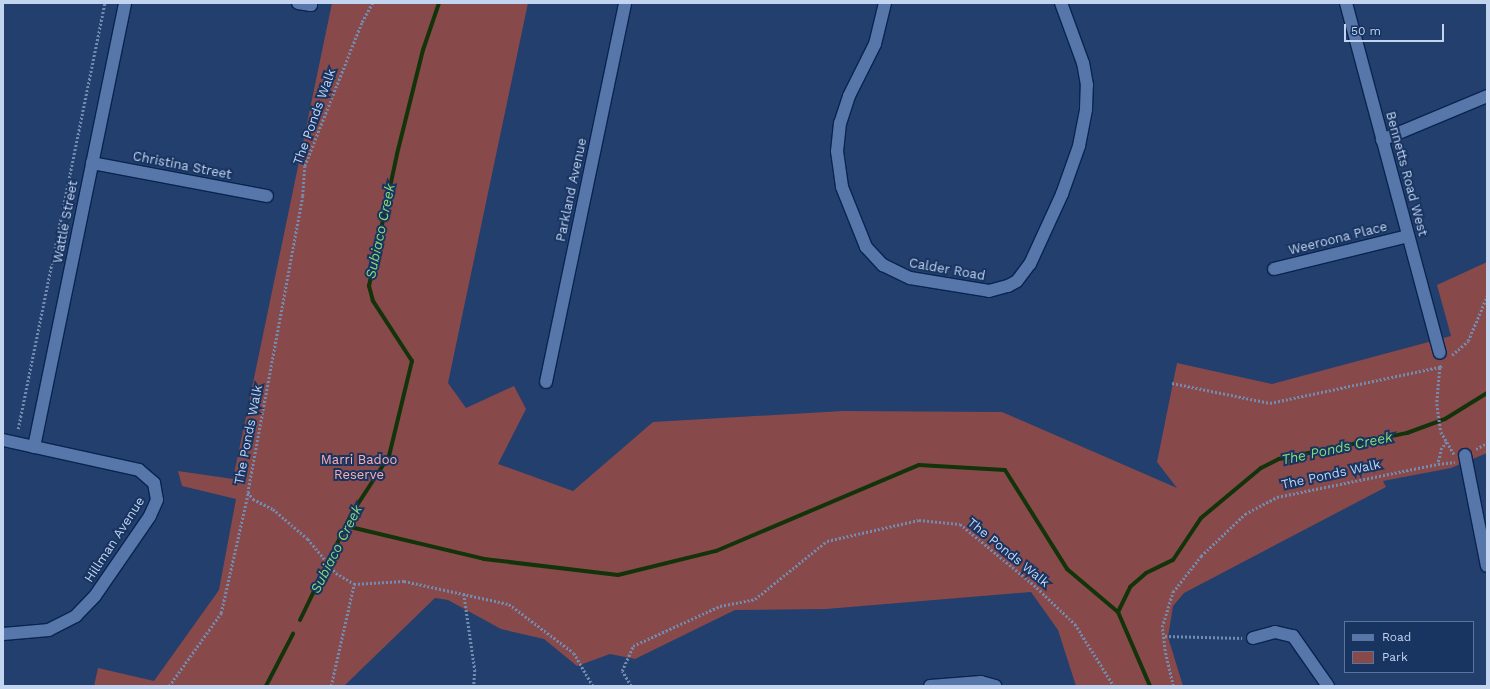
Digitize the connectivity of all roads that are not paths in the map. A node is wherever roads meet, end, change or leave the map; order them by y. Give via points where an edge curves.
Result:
1 (125, 3) edge
2 (298, 3) edge
3 (311, 3) edge
4 (625, 3) edge
5 (885, 3) edge
6 (1061, 3) edge
7 (1346, 3) edge
8 (1487, 96) edge
9 (1382, 140) junction
10 (92, 163) junction
11 (267, 196) dead end
12 (1408, 236) junction
13 (1274, 269) dead end
14 (1445, 357) road end
15 (546, 382) dead end
16 (3, 440) edge
17 (34, 447) junction
18 (1465, 455) dead end
19 (1487, 566) edge
20 (3, 634) edge
21 (1252, 638) road end
22 (930, 686) edge
23 (995, 686) edge
24 (1328, 686) edge

1 - 10 street, Wattle Street
2 - 3 street
4 - 15 street, Parkland Avenue
5 - 6 street, Calder Road via 875,44 849,96 840,123 837,151 842,187 862,241 883,265 910,278 989,292 1008,286 1024,273 1030,264 1062,194 1079,146 1086,109 1087,85 1080,55
7 - 9 street, Bennetts Road West
8 - 9 street
9 - 12 street, Bennetts Road West
10 - 11 street, Christina Street
10 - 17 street, Wattle Street
12 - 13 street, Weeroona Place
12 - 14 street, Bennetts Road West
16 - 17 street, Hillman Avenue
17 - 20 street, Hillman Avenue via 139,470 154,483 157,500 150,516 95,596 76,616 49,630
18 - 19 street
21 - 24 street via 1275,632 1293,636
22 - 23 street via 981,682

